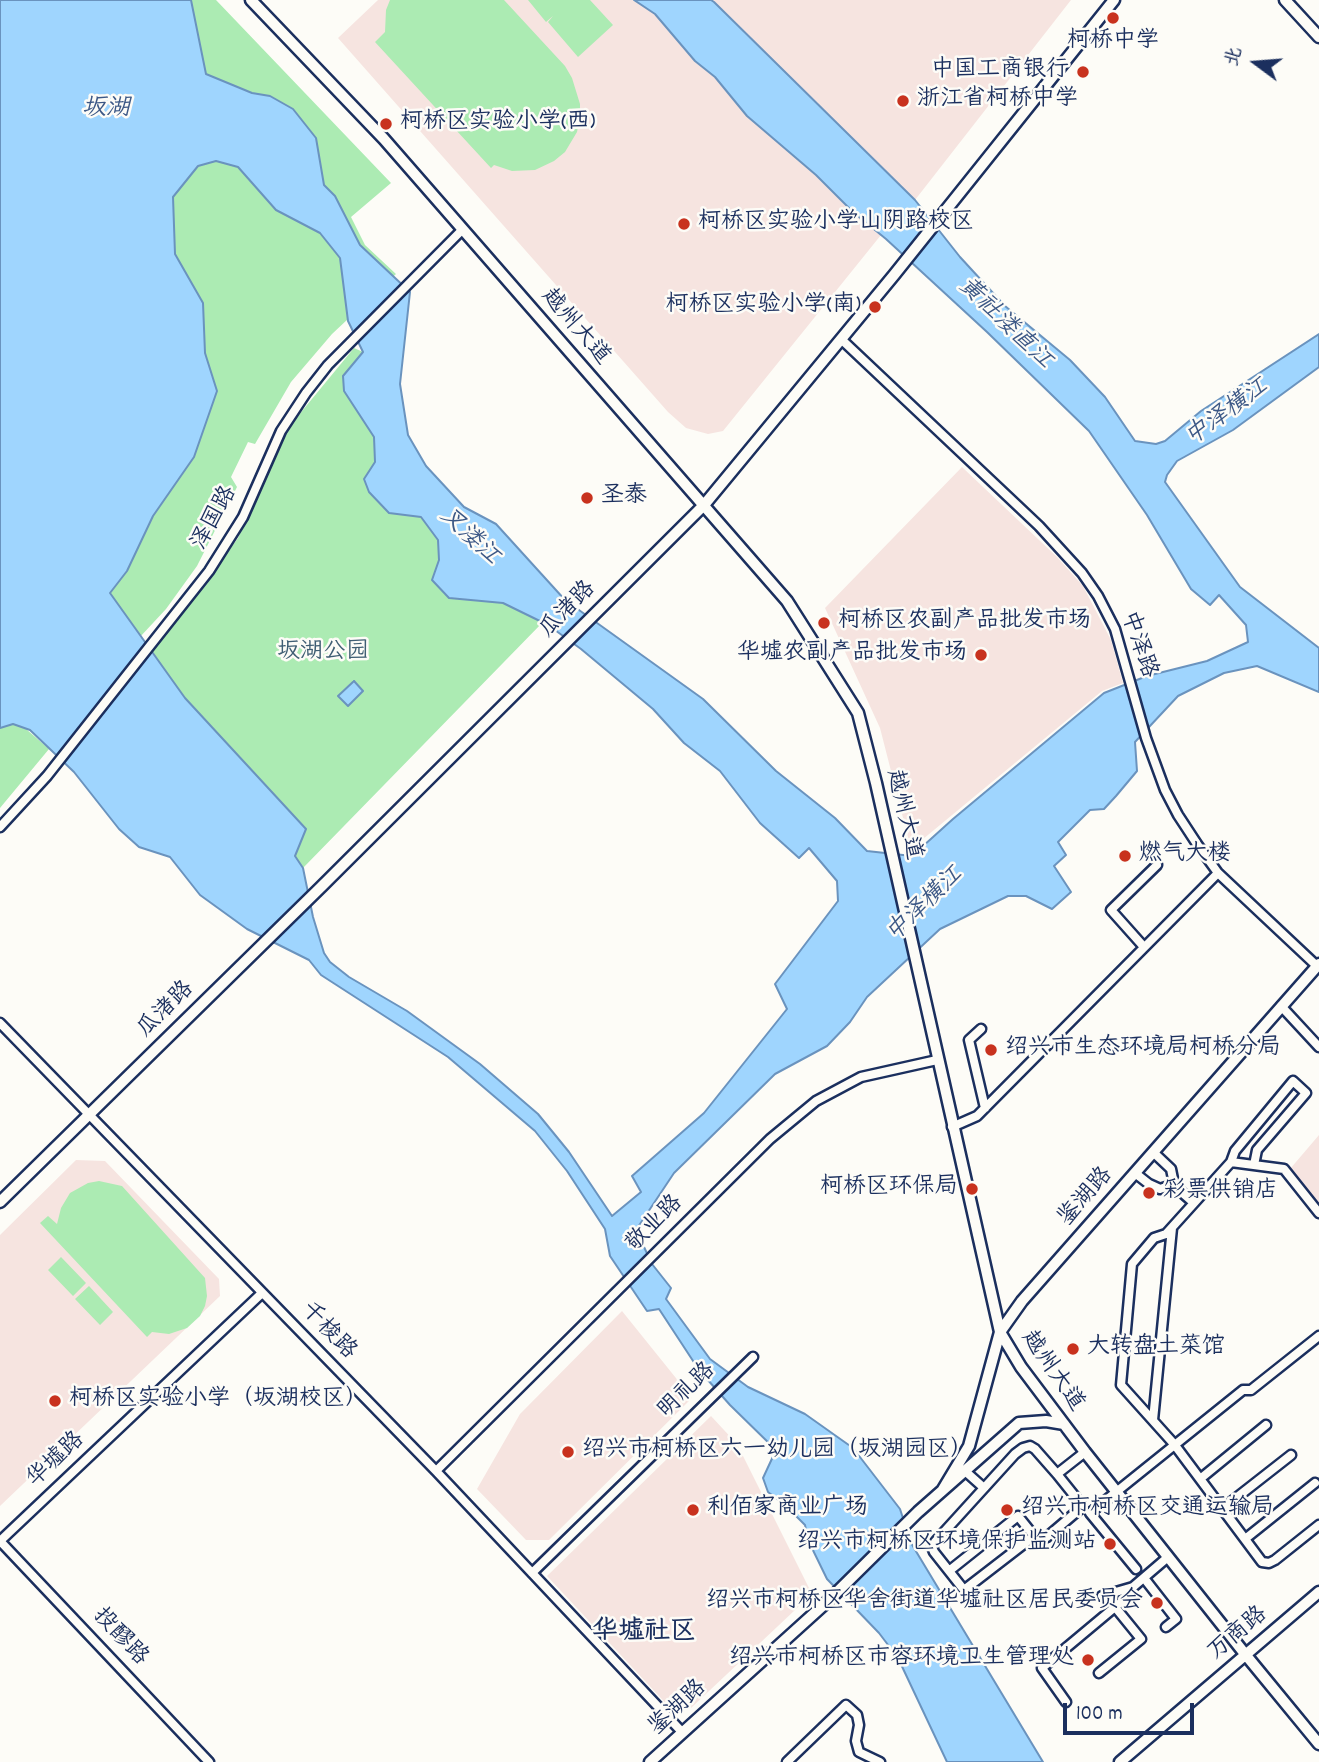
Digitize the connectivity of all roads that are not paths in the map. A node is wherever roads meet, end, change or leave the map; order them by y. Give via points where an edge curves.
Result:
1 (251, 0) edge
2 (1114, 0) edge
3 (1285, 0) edge
4 (1319, 37) edge
5 (462, 230) junction
6 (841, 339) junction
7 (704, 505) junction
8 (0, 827) edge
9 (1157, 865) dead end
10 (1218, 873) junction
11 (1144, 947) junction
12 (1318, 965) edge
13 (1281, 1006) junction
14 (0, 1023) edge
15 (981, 1029) dead end
16 (1319, 1047) edge
17 (937, 1060) junction
18 (985, 1108) junction
19 (90, 1114) junction
20 (952, 1127) junction
21 (1153, 1152) junction
22 (1231, 1162) junction
23 (1254, 1165) junction
24 (1135, 1172) junction
25 (1171, 1183) junction
26 (0, 1202) edge
27 (1194, 1203) junction
28 (1319, 1213) edge
29 (1173, 1227) junction
30 (262, 1293) junction
31 (1000, 1332) junction
32 (1319, 1336) edge
33 (752, 1357) dead end
34 (1153, 1420) junction
35 (1064, 1424) junction
36 (1266, 1424) dead end
37 (1174, 1444) junction
38 (1085, 1451) junction
39 (1291, 1455) dead end
40 (436, 1471) junction
41 (965, 1471) junction
42 (1057, 1474) junction
43 (1200, 1479) junction
44 (1315, 1483) dead end
45 (984, 1488) junction
46 (942, 1491) junction
47 (1116, 1491) junction
48 (1222, 1508) junction
49 (1319, 1525) edge
50 (1034, 1536) junction
51 (1245, 1539) junction
52 (0, 1541) edge
53 (1168, 1557) junction
54 (1136, 1569) dead end
55 (949, 1571) junction
56 (532, 1573) junction
57 (1144, 1578) junction
58 (1132, 1587) junction
59 (1319, 1592) edge
60 (1102, 1596) dead end
61 (1115, 1607) junction
62 (1166, 1627) dead end
63 (1245, 1654) junction
64 (1099, 1672) dead end
65 (1066, 1702) dead end
66 (681, 1732) junction
67 (1319, 1744) edge
68 (209, 1762) edge
69 (650, 1762) edge
70 (787, 1762) edge
71 (880, 1762) edge
72 (1120, 1762) edge

1 - 5 street, 越州大道 via 384,139
2 - 6 street, 瓜渚路
3 - 4 street
5 - 7 street, 越州大道
5 - 8 street, 泽国路 via 328,365 287,421 243,517 209,571 47,776
6 - 7 street, 瓜渚路
6 - 10 street, 中泽路 via 1040,526 1082,573 1115,629 1165,790
7 - 17 street, 越州大道 via 787,601 858,713
7 - 19 street, 瓜渚路
9 - 11 street via 1111,911
10 - 11 street
10 - 12 street, 中泽路
11 - 18 street
12 - 13 street, 鉴湖路
13 - 16 street
13 - 21 street, 鉴湖路
14 - 19 street, 千梭路
15 - 18 street via 969,1040
17 - 20 street, 越州大道
17 - 40 street, 敬业路 via 861,1077 816,1101 770,1139
18 - 20 street
19 - 26 street, 瓜渚路
19 - 30 street, 千梭路
20 - 31 street, 越州大道
21 - 24 street, 鉴湖路
21 - 25 street via 1171,1170
22 - 23 street
22 - 23 street via 1235,1151 1293,1081 1306,1093 1256,1150
22 - 27 street
23 - 28 street via 1284,1169
24 - 25 street via 1160,1189
24 - 31 street, 鉴湖路
25 - 27 street
27 - 29 street
29 - 34 street
29 - 34 street via 1154,1238 1132,1264 1121,1385
30 - 40 street, 千梭路
30 - 52 street, 华墟路
31 - 35 street, 越州大道
31 - 46 street, 鉴湖路 via 969,1446
32 - 37 street
33 - 56 street, 明礼路
34 - 37 street
35 - 38 street, 越州大道
35 - 41 street, 鉴湖路 via 1019,1423
36 - 43 street
37 - 43 street
37 - 47 street
38 - 42 street
38 - 47 street, 越州大道
39 - 48 street
40 - 56 street, 千梭路
41 - 45 street
41 - 46 street, 鉴湖路
42 - 45 street via 1030,1446 1015,1454
42 - 50 street via 1081,1508 1047,1537
43 - 48 street
44 - 51 street
45 - 55 street via 932,1547
46 - 66 street, 鉴湖路
47 - 53 street, 越州大道
47 - 54 street via 1090,1513
48 - 51 street
49 - 51 street via 1269,1563 1262,1562
50 - 55 street via 964,1590
50 - 55 street via 1018,1516
52 - 68 street, 投醪路
53 - 57 street
53 - 63 street, 越州大道
56 - 66 street, 千梭路
57 - 58 street
57 - 62 street via 1176,1619
58 - 60 street
58 - 61 street via 1130,1595
59 - 63 street, 万商路
61 - 64 street via 1141,1639
61 - 65 street via 1042,1668
63 - 67 street, 越州大道
63 - 72 street, 万商路
66 - 69 street, 鉴湖路
70 - 71 street via 846,1705 859,1725 859,1752

